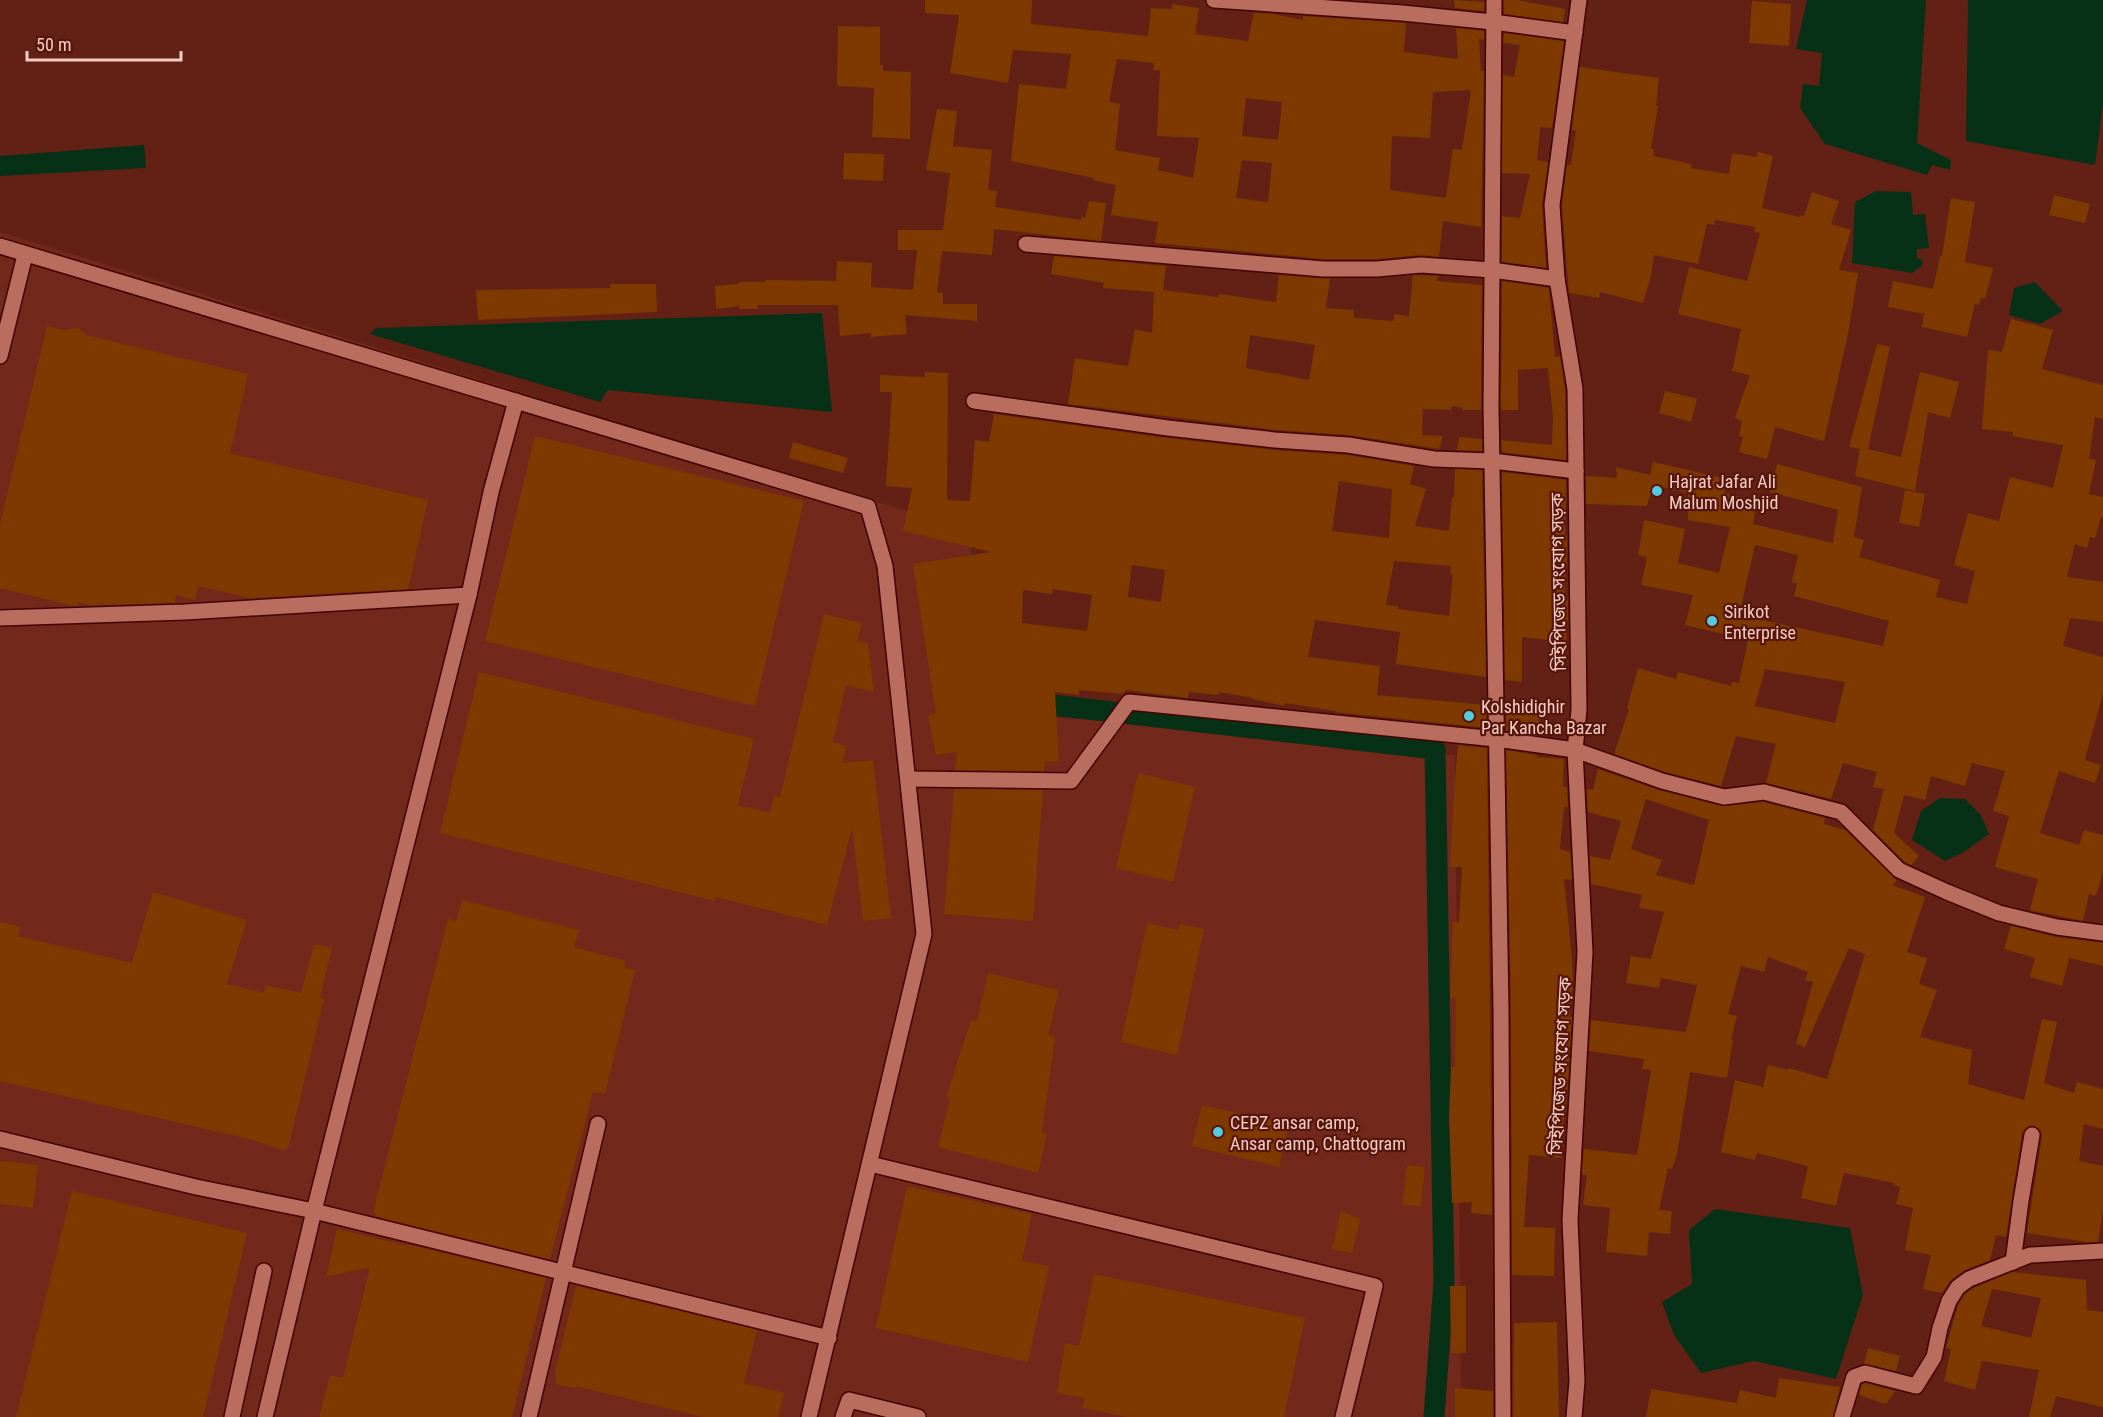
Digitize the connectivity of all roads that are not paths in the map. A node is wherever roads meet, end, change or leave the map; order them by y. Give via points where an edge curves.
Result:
1 (1214, 0) edge
2 (1494, 0) edge
3 (1579, 0) edge
4 (1493, 22) junction
5 (1575, 33) junction
6 (1026, 244) dead end
7 (0, 246) edge
8 (25, 255) junction
9 (1492, 270) junction
10 (1557, 279) junction
11 (0, 356) edge
12 (974, 400) dead end
13 (516, 401) junction
14 (1492, 461) junction
15 (1576, 471) junction
16 (469, 595) junction
17 (0, 618) edge
18 (1496, 739) junction
19 (1575, 750) junction
20 (908, 779) junction
21 (2103, 933) edge
22 (598, 1124) dead end
23 (2032, 1135) dead end
24 (0, 1139) edge
25 (870, 1164) junction
26 (314, 1211) junction
27 (2103, 1251) edge
28 (2013, 1262) junction
29 (264, 1271) dead end
30 (562, 1272) junction
31 (829, 1338) junction
32 (232, 1417) edge
33 (265, 1417) edge
34 (529, 1417) edge
35 (809, 1417) edge
36 (843, 1417) edge
37 (918, 1417) edge
38 (1343, 1417) edge
39 (1503, 1417) edge
40 (1574, 1417) edge
41 (1842, 1417) edge

1 - 4 street
2 - 4 street
3 - 5 street, সিইপিজেড সংযোগ সড়ক
4 - 5 street
4 - 9 street
5 - 10 street, সিইপিজেড সংযোগ সড়ক via 1552,205
6 - 9 street via 1323,269 1421,265
7 - 8 street
8 - 11 street
8 - 13 street
9 - 10 street
9 - 14 street
10 - 15 street, সিইপিজেড সংযোগ সড়ক via 1575,389
12 - 14 street via 1168,428 1348,445 1434,459
13 - 16 street
13 - 20 street via 868,507 885,566
14 - 15 street
14 - 18 street
15 - 19 street, সিইপিজেড সংযোগ সড়ক via 1579,710
16 - 17 street via 185,612
16 - 26 street
18 - 19 street
18 - 20 street via 1130,702 1071,781
18 - 39 street
19 - 21 street via 1662,781 1724,796 1764,792 1840,812 1899,870 1999,913
19 - 40 street, সিইপিজেড সংযোগ সড়ক via 1585,952 1570,1220 1577,1381
20 - 25 street via 924,934
22 - 30 street
23 - 28 street
24 - 26 street
25 - 31 street
25 - 38 street via 1375,1286
26 - 30 street
26 - 33 street
27 - 28 street via 2030,1256
28 - 41 street via 1958,1287 1949,1301 1934,1357 1916,1386 1865,1373 1854,1377
29 - 32 street
30 - 31 street
30 - 34 street
31 - 35 street
36 - 37 street via 849,1400

